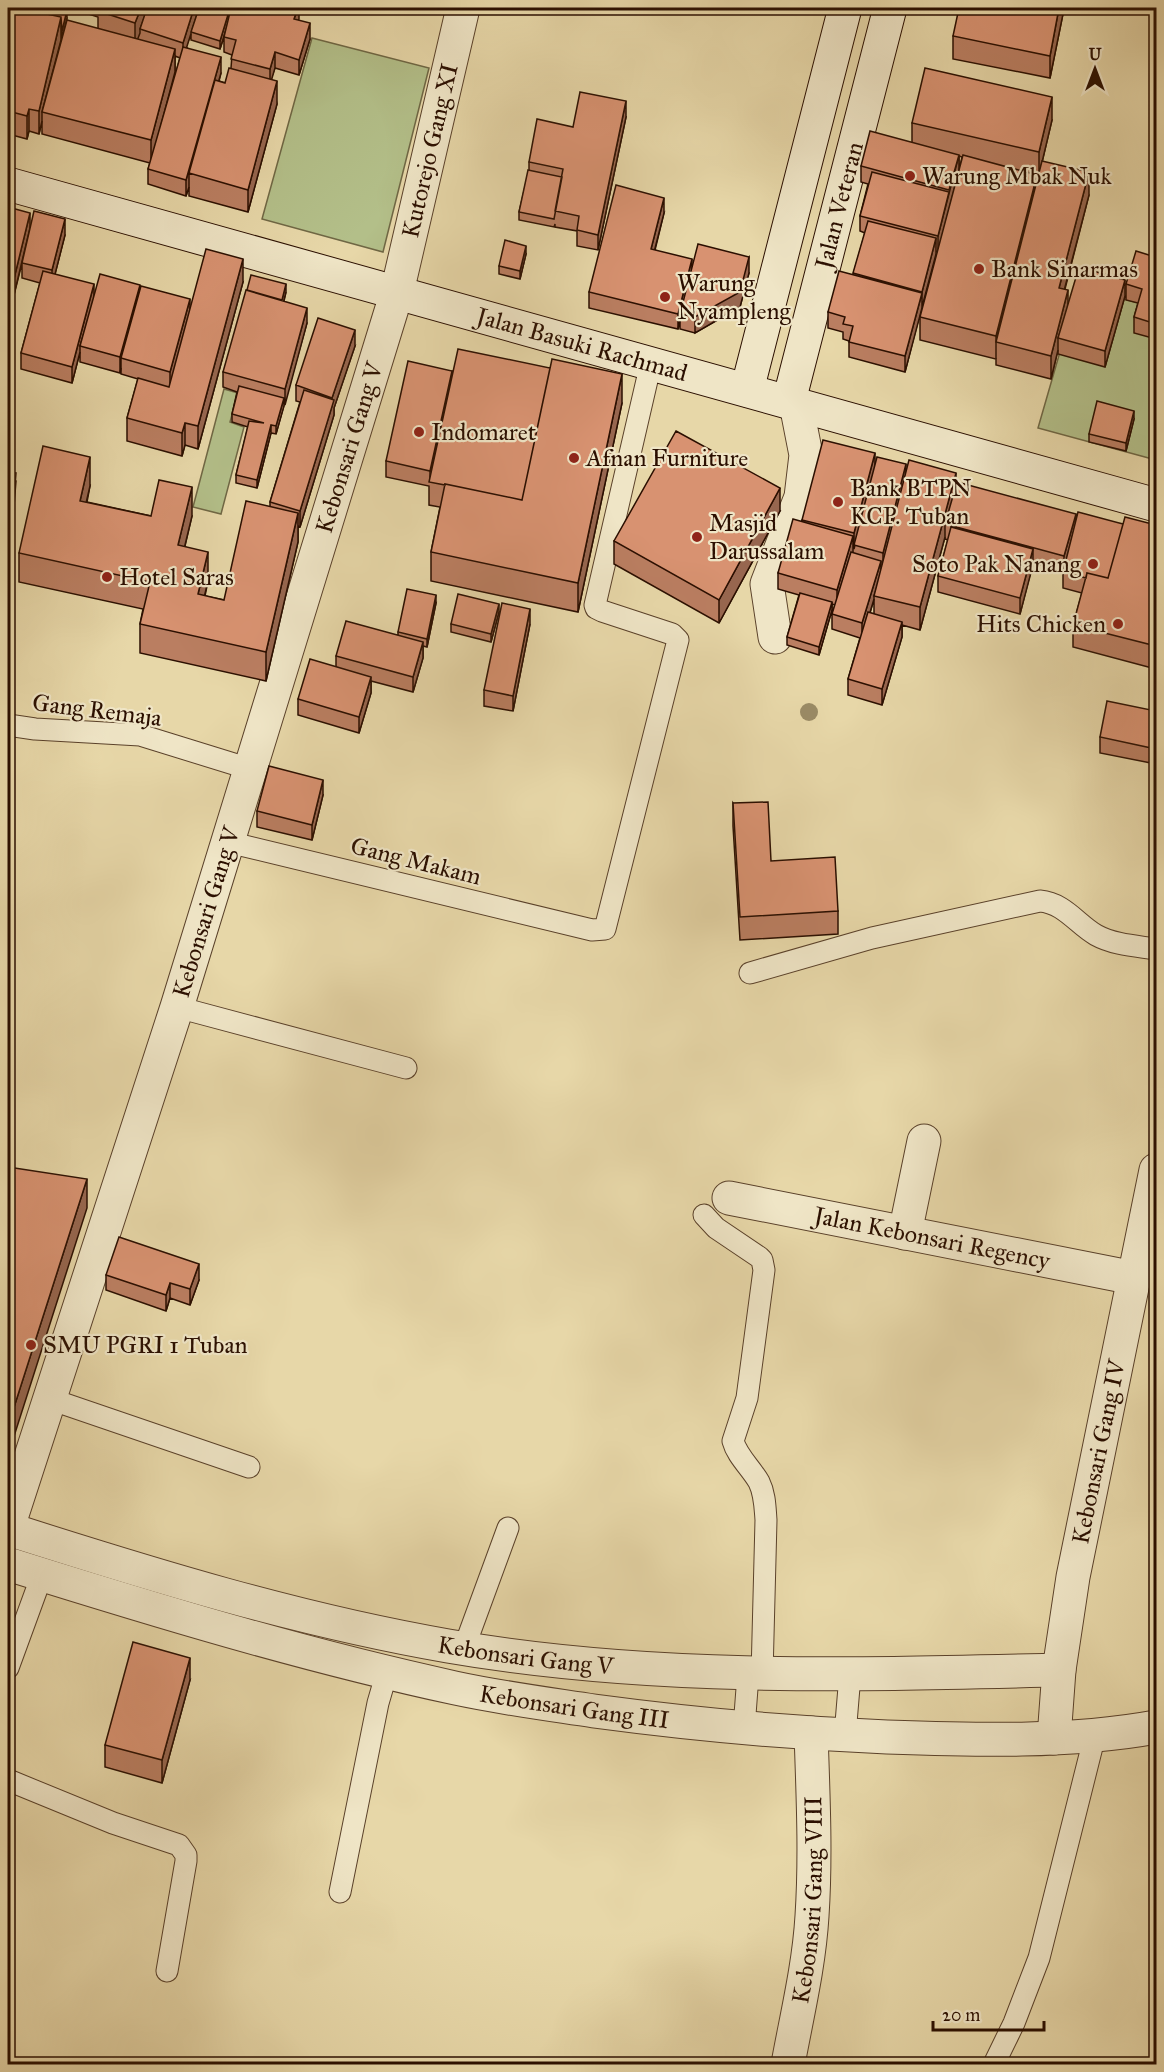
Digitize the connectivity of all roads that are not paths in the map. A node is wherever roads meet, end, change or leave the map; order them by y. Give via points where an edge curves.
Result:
1 (464, 8) edge
2 (844, 8) edge
3 (890, 8) edge
4 (8, 184) edge
5 (397, 292) junction
6 (651, 363) junction
7 (747, 390) junction
8 (793, 402) junction
9 (1156, 505) edge
10 (775, 637) dead end
11 (8, 725) edge
12 (250, 769) junction
13 (228, 842) junction
14 (1156, 949) edge
15 (750, 973) dead end
16 (177, 1007) junction
17 (406, 1068) dead end
18 (924, 1141) dead end
19 (1156, 1170) edge
20 (717, 1207) joint
21 (905, 1233) junction
22 (1134, 1278) junction
23 (50, 1399) junction
24 (249, 1467) dead end
25 (8, 1528) edge
26 (508, 1528) dead end
27 (8, 1564) edge
28 (42, 1575) junction
29 (457, 1647) junction
30 (8, 1668) edge
31 (1059, 1670) junction
32 (387, 1672) junction
33 (755, 1675) junction
34 (850, 1675) junction
35 (442, 1685) junction
36 (1156, 1727) edge
37 (744, 1728) junction
38 (811, 1733) junction
39 (845, 1735) junction
40 (1095, 1735) junction
41 (1054, 1738) junction
42 (8, 1780) edge
43 (340, 1892) dead end
44 (167, 1971) dead end
45 (788, 2064) edge
46 (994, 2064) edge

1 - 5 street, Kutorejo Gang XI
2 - 7 street, Jalan Veteran
3 - 8 street, Jalan Veteran
4 - 5 street, Jalan Basuki Rachmad
5 - 6 street, Jalan Basuki Rachmad
5 - 12 street, Kebonsari Gang V
6 - 7 street, Jalan Basuki Rachmad
6 - 13 lane, Gang Makam via 595,605 602,611 672,634 678,640 607,924 602,930
7 - 8 street, Jalan Basuki Rachmad
8 - 9 street, Jalan Basuki Rachmad
8 - 10 street via 806,463 801,497 767,584
11 - 12 lane, Gang Remaja via 140,735
12 - 13 street, Kebonsari Gang V
13 - 16 street, Kebonsari Gang V
14 - 15 lane via 1103,938 1064,909 1040,902 872,938
16 - 17 lane
16 - 23 street, Kebonsari Gang V
18 - 21 street
19 - 22 street, Kebonsari Gang IV
20 - 21 street, Jalan Kebonsari Regency
20 - 33 lane via 716,1228 759,1257 764,1270 747,1398 734,1441 760,1485 766,1510
21 - 22 street, Jalan Kebonsari Regency
22 - 31 street, Kebonsari Gang IV via 1079,1542
23 - 24 lane
23 - 25 street, Kebonsari Gang V
25 - 29 street, Kebonsari Gang V via 281,1611
26 - 29 lane
27 - 28 street, Kebonsari Gang III
28 - 30 lane
28 - 32 street, Kebonsari Gang III via 204,1624
29 - 33 street, Kebonsari Gang V via 578,1663
29 - 35 lane
31 - 34 street, Kebonsari Gang V
31 - 41 street, Kebonsari Gang IV
32 - 35 street, Kebonsari Gang III
32 - 43 lane
33 - 34 street, Kebonsari Gang V
33 - 37 lane
34 - 39 lane
35 - 37 street, Kebonsari Gang III via 537,1703
36 - 40 street, Kebonsari Gang III
37 - 38 street, Kebonsari Gang III
38 - 39 street, Kebonsari Gang III
38 - 45 street, Kebonsari Gang VIII via 812,1916
39 - 41 street, Kebonsari Gang III
40 - 41 street, Kebonsari Gang III
40 - 46 lane via 1039,1958
42 - 44 lane via 179,1845 186,1861

